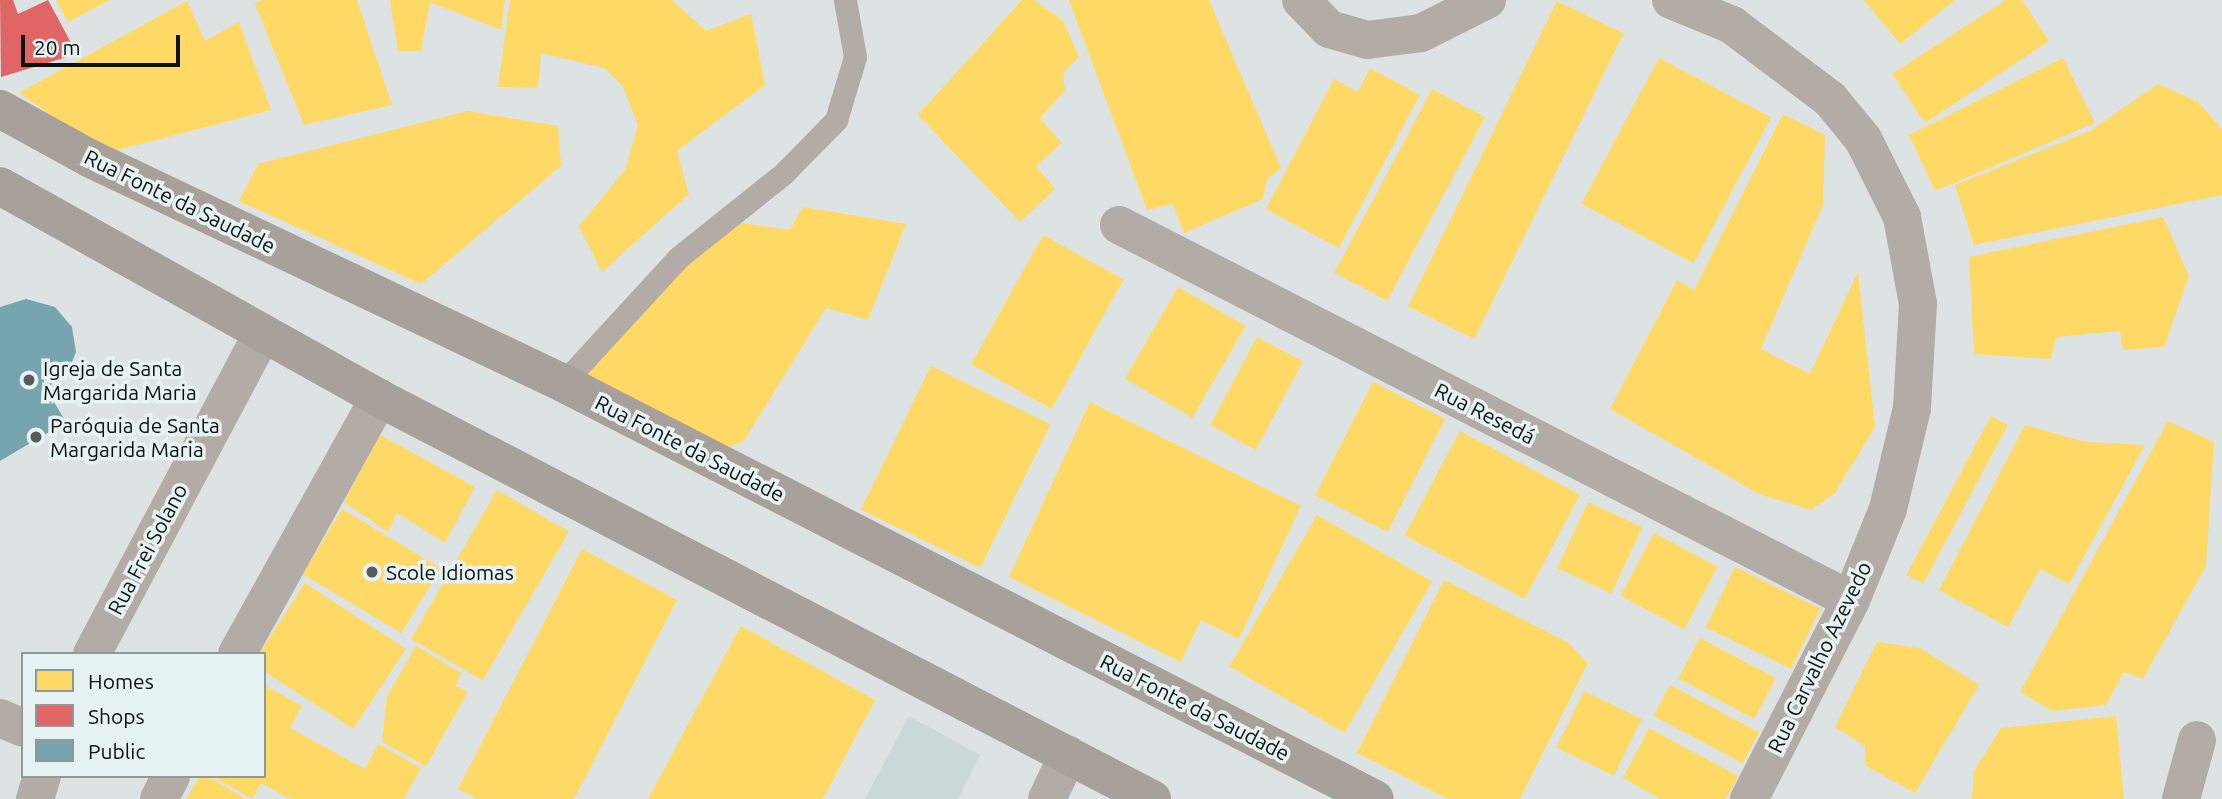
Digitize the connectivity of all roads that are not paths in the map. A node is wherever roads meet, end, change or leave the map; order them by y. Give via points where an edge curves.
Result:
1 (845, 0) edge
2 (1301, 0) edge
3 (1487, 0) edge
4 (1671, 0) edge
5 (0, 109) edge
6 (0, 186) edge
7 (1119, 225) dead end
8 (262, 334) junction
9 (563, 383) junction
10 (379, 398) junction
11 (1851, 600) junction
12 (93, 652) edge
13 (238, 652) edge
14 (0, 718) edge
15 (21, 727) edge
16 (2197, 740) dead end
17 (1068, 755) junction
18 (41, 778) edge
19 (170, 778) edge
20 (35, 799) edge
21 (159, 799) edge
22 (1047, 799) edge
23 (1152, 799) edge
24 (1375, 799) edge
25 (1749, 799) edge
26 (2181, 799) edge

1 - 9 lane via 855,57 836,120 783,174 679,257
2 - 3 street via 1329,29 1367,40 1420,33
4 - 11 street, Rua Carvalho Azevedo via 1732,25 1830,99 1863,139 1902,217 1918,304 1912,408 1888,509
5 - 9 street, Rua Fonte da Saudade via 89,158
6 - 8 street
7 - 11 street, Rua Resedá
8 - 10 street
8 - 12 street, Rua Frei Solano
9 - 24 street, Rua Fonte da Saudade
10 - 13 street
10 - 17 street
11 - 25 street, Rua Carvalho Azevedo
14 - 15 street
16 - 26 street
17 - 22 street
17 - 23 street
18 - 20 street
19 - 21 street

